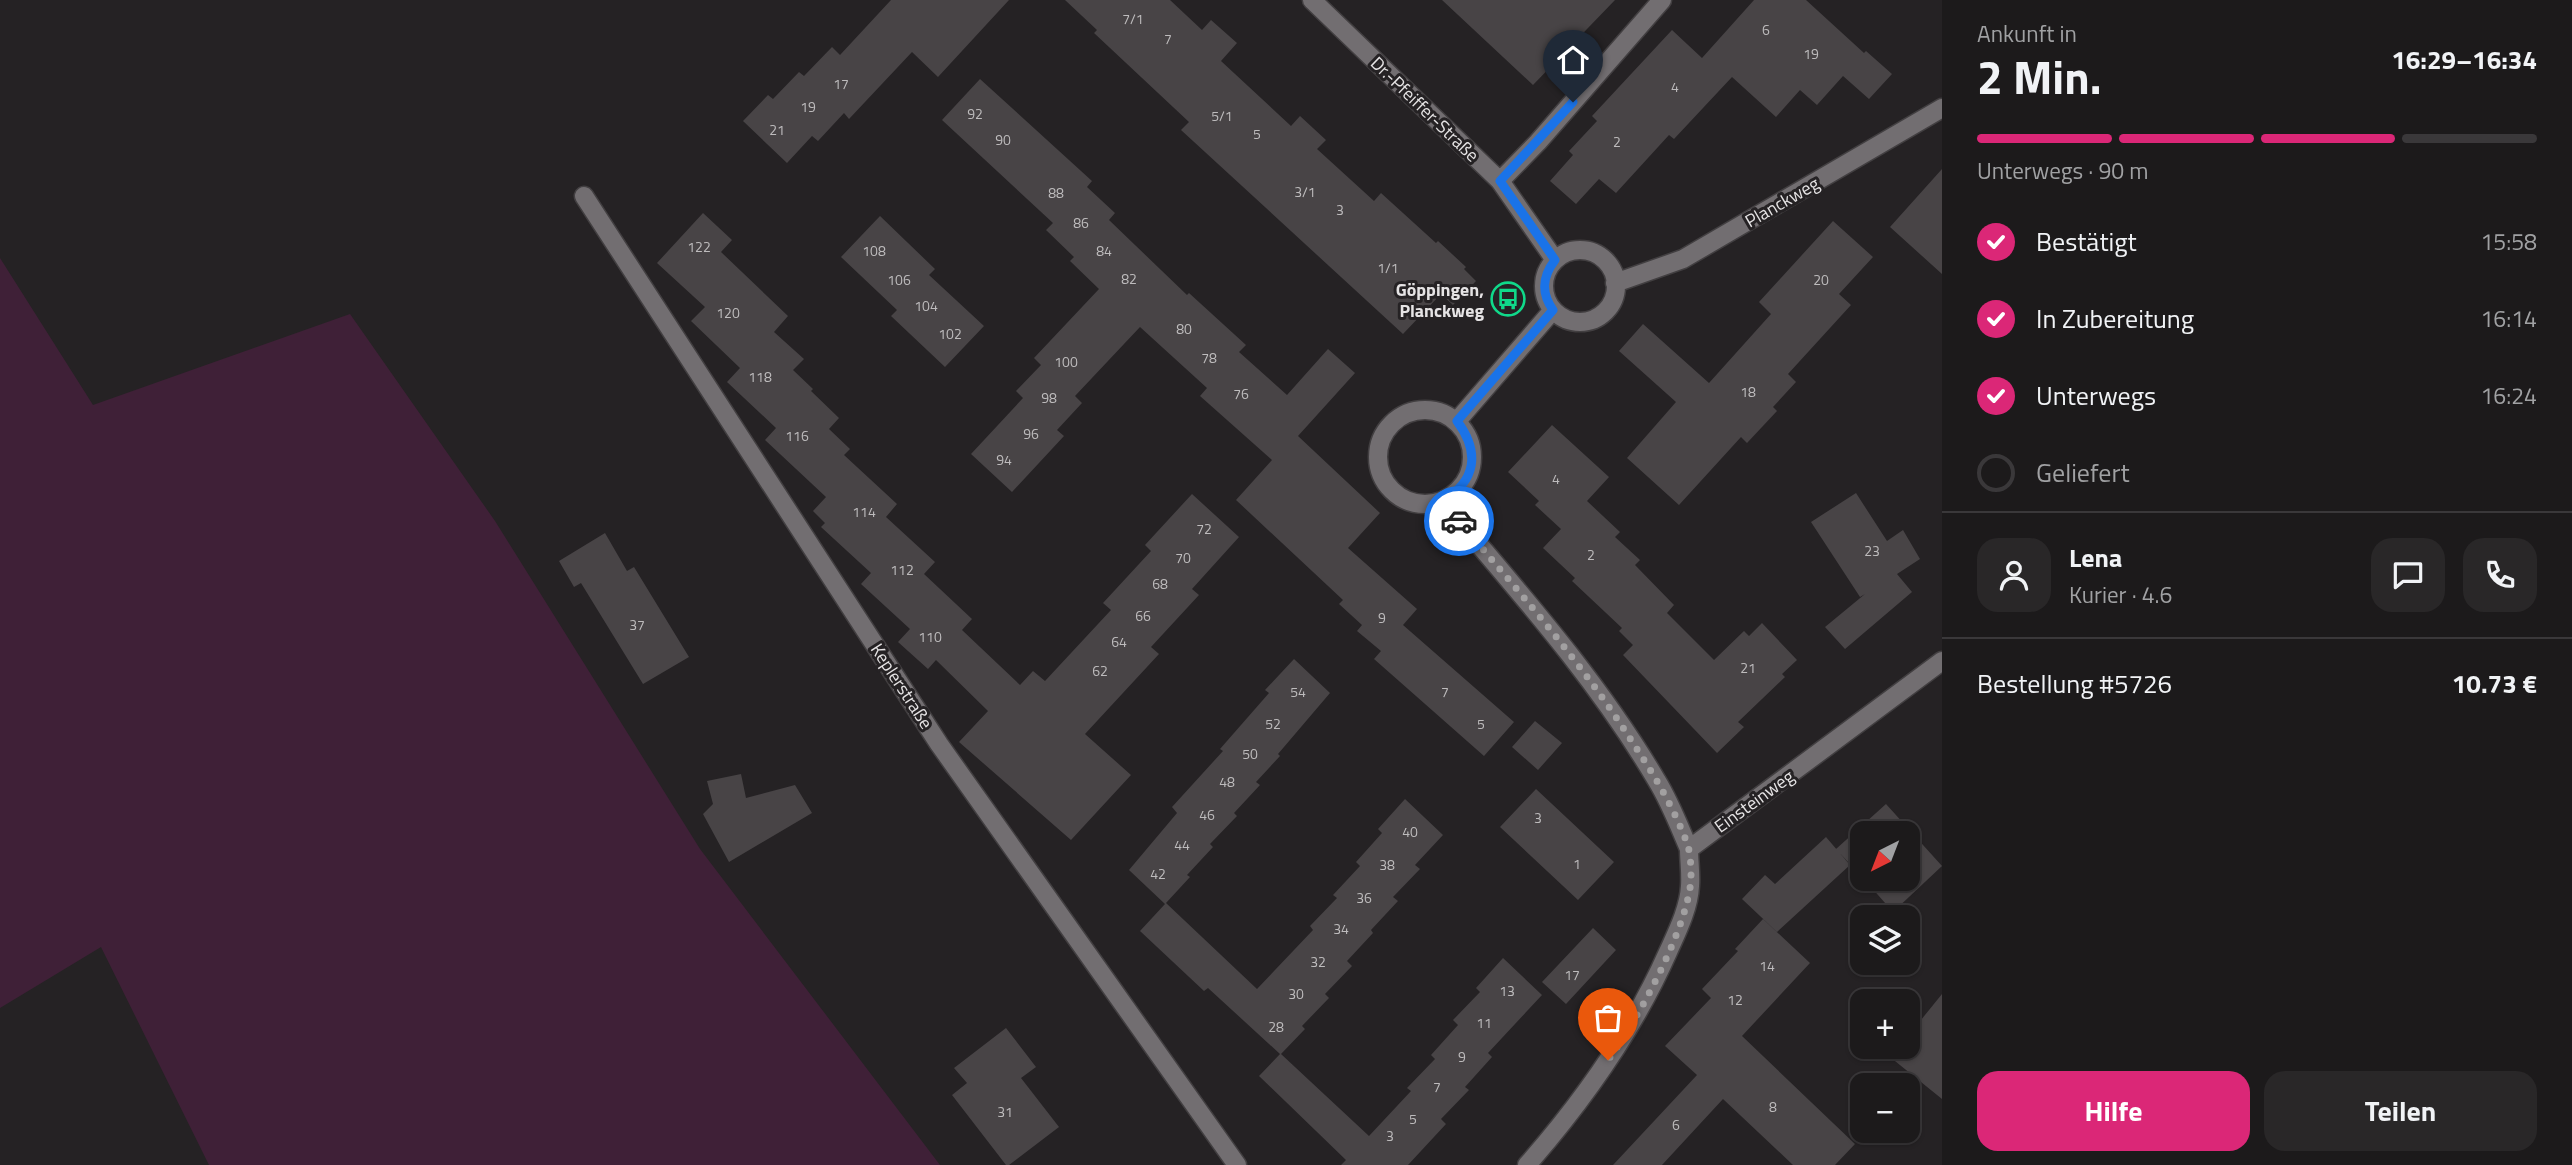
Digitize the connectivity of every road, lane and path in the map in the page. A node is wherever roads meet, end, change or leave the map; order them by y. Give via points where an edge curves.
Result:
1 (1312, 0) edge
2 (1662, 0) edge
3 (1942, 108) edge
4 (1500, 181) junction
5 (583, 196) dead end
6 (1555, 260) junction
7 (1615, 283) junction
8 (1553, 310) junction
9 (1457, 421) junction
10 (1442, 501) junction
11 (1942, 661) edge
12 (1689, 849) junction
13 (1237, 1165) edge
14 (1527, 1165) edge

1 - 4 street, Dr.-Pfeiffer-Straße
2 - 4 street
3 - 7 street, Planckweg via 1683,259
4 - 6 street, Dr.-Pfeiffer-Straße
5 - 13 street, Keplerstraße via 939,744
6 - 7 street via 1576,250 1588,251 1606,263
6 - 8 street via 1544,290
7 - 8 street via 1611,304 1594,319 1572,321
8 - 9 street
9 - 10 street via 1472,450 1471,466 1466,481
9 - 10 street via 1427,409 1411,411 1396,418 1379,444 1381,473 1399,497 1428,504
10 - 12 street via 1608,704 1659,783
11 - 12 street, Einsteinweg
12 - 14 street via 1690,888 1657,976 1624,1039

